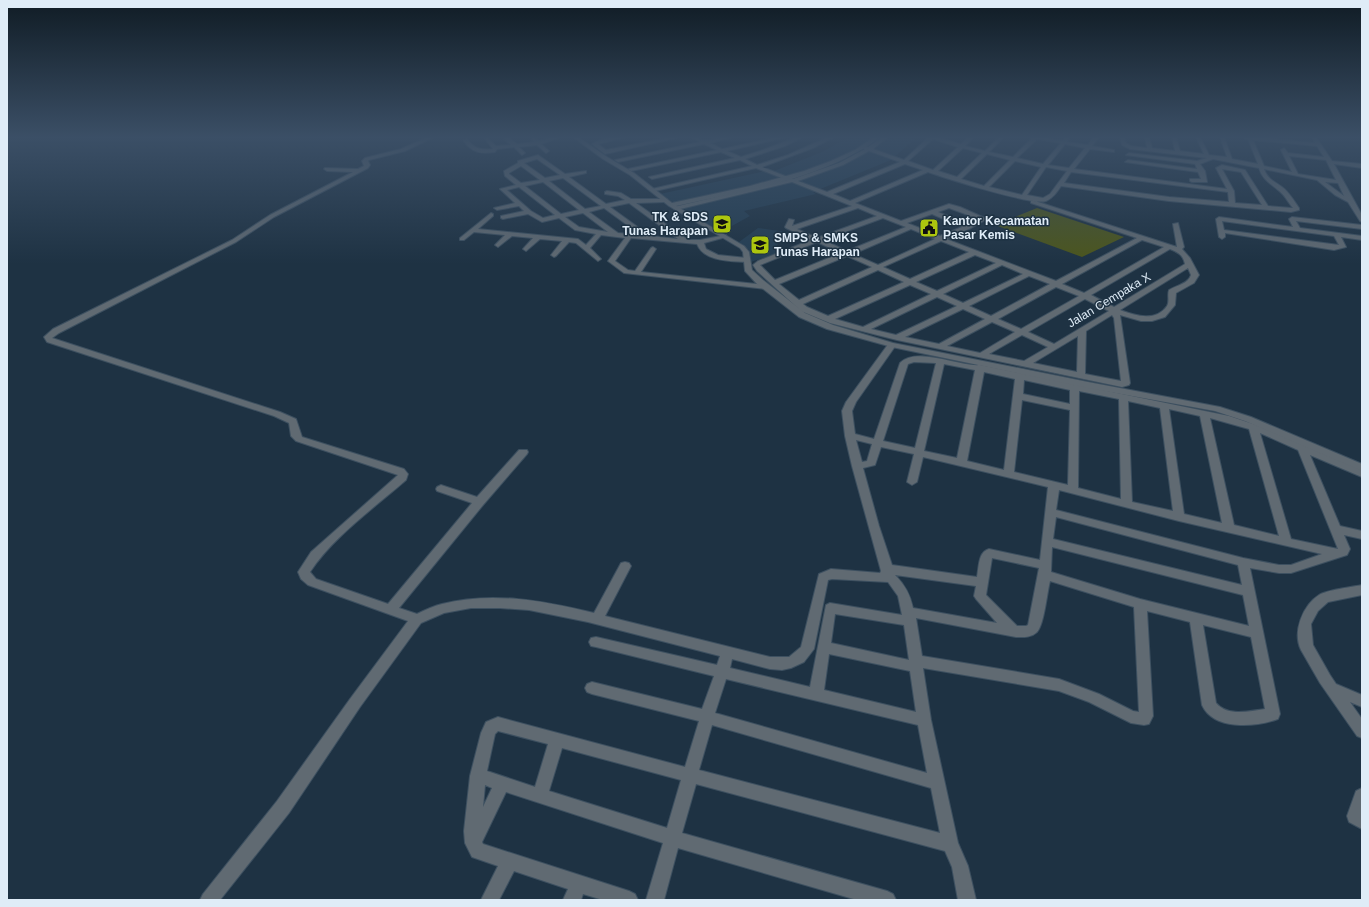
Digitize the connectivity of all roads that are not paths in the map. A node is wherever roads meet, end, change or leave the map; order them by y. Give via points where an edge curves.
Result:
1 (342, 179) edge
2 (514, 179) edge
3 (546, 179) edge
4 (569, 179) edge
5 (639, 179) edge
6 (697, 179) edge
7 (788, 179) edge
8 (790, 179) edge
9 (863, 179) edge
10 (905, 179) edge
11 (959, 179) edge
12 (994, 179) edge
13 (1035, 179) edge
14 (1063, 179) edge
15 (1087, 179) edge
16 (1190, 179) edge
17 (1204, 179) edge
18 (1225, 179) edge
19 (1249, 179) edge
20 (1267, 179) edge
21 (1319, 179) edge
22 (1321, 179) edge
23 (1339, 179) edge
24 (542, 180) junction
25 (1090, 181) junction
26 (1340, 182) junction
27 (520, 184) junction
28 (1059, 184) junction
29 (1117, 184) junction
30 (1254, 186) junction
31 (1261, 186) dead end
32 (1281, 186) junction
33 (1201, 187) junction
34 (1268, 187) dead end
35 (986, 188) junction
36 (1143, 188) junction
37 (655, 189) dead end
38 (1231, 191) junction
39 (1173, 192) junction
40 (607, 194) dead end
41 (828, 194) junction
42 (1023, 197) junction
43 (630, 201) junction
44 (1350, 201) junction
45 (1197, 202) junction
46 (850, 203) junction
47 (520, 204) junction
48 (670, 204) junction
49 (1232, 204) junction
50 (607, 206) junction
51 (858, 206) junction
52 (1266, 207) junction
53 (497, 208) dead end
54 (585, 211) junction
55 (529, 212) junction
56 (932, 212) junction
57 (491, 215) dead end
58 (560, 216) junction
59 (883, 216) junction
60 (503, 218) dead end
61 (791, 220) dead end
62 (1362, 220) edge
63 (902, 224) junction
64 (1176, 224) dead end
65 (969, 227) junction
66 (1362, 227) edge
67 (912, 228) junction
68 (789, 229) junction
69 (473, 230) junction
70 (1298, 230) junction
71 (510, 234) junction
72 (598, 235) dead end
73 (616, 235) junction
74 (724, 236) junction
75 (1337, 236) junction
76 (538, 237) junction
77 (628, 238) dead end
78 (1143, 238) junction
79 (1362, 238) edge
80 (462, 239) dead end
81 (650, 239) junction
82 (942, 239) junction
83 (568, 240) junction
84 (817, 240) junction
85 (687, 242) junction
86 (700, 242) junction
87 (498, 244) dead end
88 (1169, 247) junction
89 (526, 249) dead end
90 (586, 249) junction
91 (652, 249) dead end
92 (1178, 250) junction
93 (976, 252) junction
94 (846, 253) junction
95 (554, 255) dead end
96 (598, 259) junction
97 (748, 260) junction
98 (611, 261) junction
99 (1002, 263) junction
100 (1189, 264) junction
101 (877, 267) junction
102 (638, 271) junction
103 (1028, 274) junction
104 (774, 282) junction
105 (911, 283) junction
106 (763, 285) junction
107 (1056, 285) junction
108 (936, 294) junction
109 (1086, 296) junction
110 (797, 304) junction
111 (961, 306) junction
112 (1115, 311) junction
113 (992, 319) junction
114 (829, 320) junction
115 (864, 329) junction
116 (1082, 331) junction
117 (1023, 332) junction
118 (895, 341) junction
119 (941, 346) junction
120 (1054, 347) junction
121 (982, 355) junction
122 (941, 361) junction
123 (1026, 364) junction
124 (980, 368) junction
125 (1020, 376) junction
126 (1081, 376) junction
127 (1042, 379) junction
128 (1054, 381) junction
129 (1075, 388) junction
130 (1017, 396) junction
131 (1123, 397) junction
132 (1164, 406) junction
133 (1074, 408) junction
134 (1204, 413) junction
135 (1225, 415) junction
136 (1252, 427) junction
137 (850, 436) junction
138 (877, 442) junction
139 (1302, 448) junction
140 (523, 452) dead end
141 (918, 452) junction
142 (1325, 455) junction
143 (1307, 459) junction
144 (961, 463) junction
145 (857, 466) junction
146 (1359, 470) edge
147 (1009, 474) junction
148 (912, 482) dead end
149 (1054, 485) junction
150 (441, 489) dead end
151 (1073, 490) junction
152 (479, 502) junction
153 (1127, 504) junction
154 (1050, 512) junction
155 (1179, 517) junction
156 (1229, 529) junction
157 (1336, 529) junction
158 (1362, 535) edge
159 (1286, 541) junction
160 (1047, 542) junction
161 (1338, 554) junction
162 (1243, 562) junction
163 (625, 566) dead end
164 (1045, 570) junction
165 (889, 573) junction
166 (982, 582) junction
167 (1362, 590) edge
168 (1249, 592) junction
169 (1140, 604) junction
170 (830, 608) junction
171 (390, 610) junction
172 (814, 613) junction
173 (909, 617) junction
174 (1196, 618) junction
175 (417, 619) junction
176 (597, 619) junction
177 (1013, 631) junction
178 (1256, 633) junction
179 (596, 642) dead end
180 (824, 647) junction
181 (728, 652) junction
182 (916, 664) junction
183 (721, 671) junction
184 (592, 688) dead end
185 (1332, 688) junction
186 (816, 695) junction
187 (1362, 701) edge
188 (707, 717) junction
189 (924, 720) junction
190 (1362, 731) edge
191 (557, 739) junction
192 (691, 775) junction
193 (478, 776) junction
194 (938, 783) junction
195 (502, 784) junction
196 (540, 796) junction
197 (1362, 796) edge
198 (1362, 821) edge
199 (673, 838) junction
200 (473, 843) junction
201 (950, 844) junction
202 (510, 861) junction
203 (578, 884) junction
204 (209, 900) edge
205 (490, 900) edge
206 (572, 900) edge
207 (629, 900) edge
208 (655, 900) edge
209 (887, 900) edge
210 (967, 900) edge

1 - 171 street via 272,216 234,241 48,337 50,340 277,414 293,421 299,439 397,469 402,473 402,478 315,555 304,572 312,582
2 - 27 street
3 - 24 street
4 - 50 street
5 - 48 street
6 - 37 street
7 - 48 street
8 - 41 street
9 - 41 street
10 - 46 street
11 - 35 street
12 - 35 street
13 - 42 street
14 - 28 street
15 - 25 street
16 - 17 street
18 - 38 street
19 - 30 street
20 - 32 street via 1276,186
21 - 44 street
22 - 26 street
23 - 26 street
24 - 27 street
24 - 54 street
25 - 28 street
25 - 29 street
25 - 29 street
26 - 44 street
27 - 47 street via 503,189
27 - 58 street
28 - 42 street via 1048,199
29 - 36 street
29 - 36 street
30 - 31 street
30 - 52 street
32 - 34 street
32 - 52 street via 1298,209
33 - 38 street
33 - 39 street
33 - 45 street
35 - 42 street
36 - 39 street
36 - 39 street
38 - 49 street
39 - 45 street
40 - 43 street via 619,194
41 - 46 street
42 - 78 street via 1031,202
43 - 48 street
43 - 50 street
43 - 85 street
44 - 62 street
45 - 49 street
46 - 51 street
47 - 53 street
47 - 55 street
48 - 74 street
49 - 52 street
50 - 54 street
50 - 81 street
51 - 59 street
51 - 68 street
54 - 58 street
54 - 73 street
55 - 58 street via 541,220
55 - 60 street
56 - 63 street
56 - 65 street
56 - 65 street via 953,206 984,217 984,220
57 - 69 street
58 - 73 street via 577,229
59 - 63 street
59 - 84 street
61 - 68 street
63 - 67 street
64 - 92 street via 1181,247
65 - 82 street
66 - 70 street via 1292,219
67 - 82 street
67 - 94 street
68 - 84 street
69 - 71 street
69 - 80 street
70 - 75 street
70 - 75 street via 1219,219 1222,234 1344,248
71 - 76 street
71 - 87 street
72 - 90 street
73 - 81 street
74 - 86 street
74 - 97 street via 742,247
75 - 79 street
76 - 83 street
76 - 89 street
77 - 98 street
78 - 88 street
78 - 107 street
81 - 85 street
82 - 93 street
82 - 101 street
83 - 90 street via 578,242
83 - 95 street
83 - 96 street via 589,258
84 - 94 street
84 - 104 street via 757,263 757,268
85 - 86 street
86 - 97 street via 705,252
88 - 92 street
88 - 109 street
90 - 96 street
91 - 102 street
92 - 100 street
93 - 99 street
93 - 105 street
94 - 101 street
94 - 104 street
96 - 98 street
97 - 106 street via 749,271
98 - 102 street via 620,267
99 - 103 street
99 - 108 street
100 - 112 street, Jalan Cempaka X
100 - 112 street via 1195,275 1194,280 1172,292 1171,307 1159,317 1141,319
101 - 105 street
101 - 110 street
102 - 106 street
103 - 107 street
103 - 111 street
104 - 110 street
105 - 108 street
105 - 114 street
106 - 118 street via 802,315 830,327
107 - 109 street
107 - 113 street
108 - 111 street
108 - 115 street
109 - 112 street
109 - 117 street
110 - 114 street
111 - 113 street
111 - 118 street
112 - 116 street, Jalan Cempaka X
112 - 126 street via 1126,383 1117,384
113 - 117 street
113 - 119 street
114 - 115 street
115 - 118 street
116 - 120 street, Jalan Cempaka X
116 - 126 street
117 - 120 street
117 - 121 street
118 - 119 street
118 - 127 street
118 - 137 street via 848,406
119 - 121 street
120 - 123 street, Jalan Cempaka X
121 - 123 street
122 - 124 street
122 - 138 street via 913,359 904,363
122 - 141 street
123 - 126 street
124 - 125 street
124 - 144 street
125 - 127 street
125 - 130 street
127 - 128 street
128 - 129 street
128 - 135 street
129 - 131 street
129 - 133 street
130 - 133 street
130 - 147 street
131 - 132 street
131 - 153 street
132 - 134 street
132 - 155 street
133 - 151 street
134 - 135 street
134 - 156 street
135 - 136 street
135 - 142 street via 1248,420
136 - 139 street
136 - 159 street
137 - 138 street
137 - 145 street
138 - 141 street
138 - 145 street via 871,463
139 - 142 street
139 - 143 street
140 - 152 street
141 - 144 street
141 - 148 street
142 - 146 street
143 - 146 street
143 - 157 street
144 - 147 street
145 - 165 street
147 - 149 street
149 - 151 street
149 - 154 street
150 - 152 street
151 - 153 street
152 - 171 street
153 - 155 street
154 - 160 street
154 - 162 street
155 - 156 street
156 - 159 street
157 - 158 street
157 - 161 street via 1344,549
159 - 161 street
160 - 164 street
160 - 168 street
161 - 162 street via 1291,569
162 - 168 street
163 - 176 street
164 - 166 street via 989,553
164 - 169 street
164 - 177 street via 1032,629 1027,632
165 - 166 street
165 - 172 street via 828,574 822,579
165 - 173 street via 904,596
166 - 177 street via 980,596
167 - 185 street via 1324,598 1313,608 1305,624 1306,646
168 - 178 street
169 - 174 street
169 - 182 street via 1146,716 1144,719 1131,717 1094,698 1059,686
170 - 172 street via 821,607
170 - 173 street
170 - 180 street
171 - 175 street
172 - 181 street via 807,649 801,658 794,662 770,663
173 - 177 street
173 - 182 street
174 - 178 street
174 - 178 street via 1208,705 1222,716 1232,718 1273,714
175 - 176 street via 437,609 452,606 506,603 546,607
175 - 204 street via 283,806
176 - 181 street
179 - 183 street
180 - 182 street
180 - 186 street
181 - 183 street
182 - 189 street
183 - 186 street
183 - 188 street
184 - 188 street
185 - 187 street
185 - 190 street
186 - 189 street
188 - 192 street
188 - 194 street
189 - 194 street
191 - 192 street
191 - 193 street via 498,724 488,733
191 - 196 street
192 - 199 street
192 - 201 street
193 - 195 street
193 - 200 street
194 - 201 street
195 - 196 street
195 - 200 street
196 - 199 street
197 - 198 street via 1355,816
199 - 208 street
199 - 209 street
200 - 202 street via 478,850
201 - 210 street via 960,866
202 - 203 street
202 - 205 street
203 - 206 street
203 - 207 street

